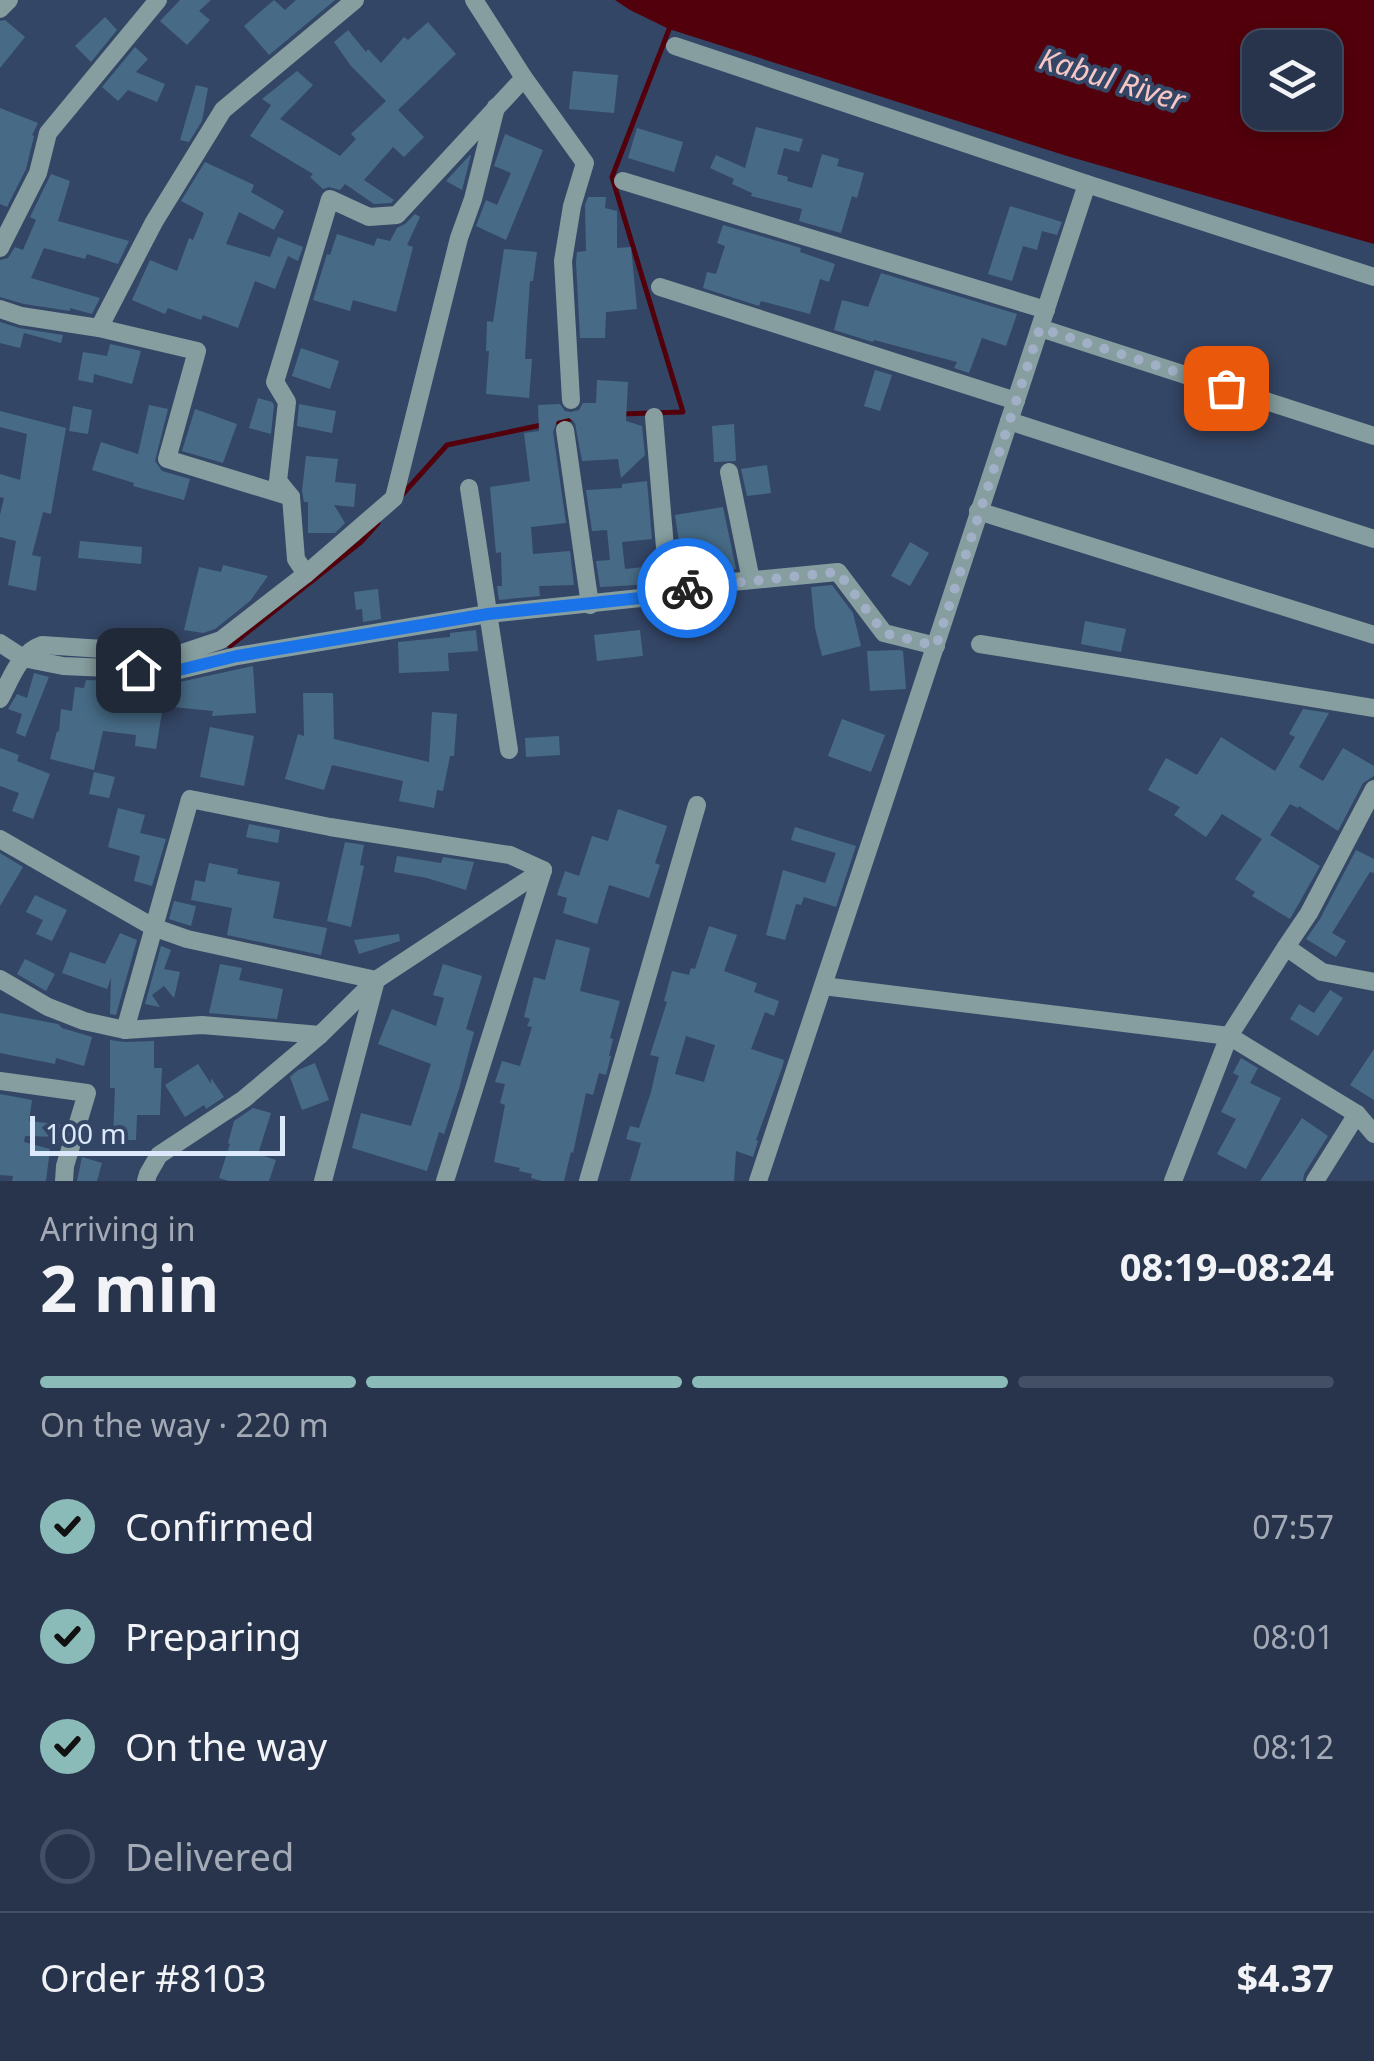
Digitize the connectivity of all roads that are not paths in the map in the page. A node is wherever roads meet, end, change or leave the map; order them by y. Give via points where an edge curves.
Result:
1 (8, 0) edge
2 (158, 0) edge
3 (354, 0) edge
4 (474, 0) edge
5 (0, 9) edge
6 (675, 46) dead end
7 (524, 78) junction
8 (496, 107) junction
9 (622, 181) dead end
10 (1088, 184) junction
11 (0, 248) edge
12 (1374, 277) edge
13 (660, 287) dead end
14 (0, 309) edge
15 (1043, 319) junction
16 (99, 328) junction
17 (571, 400) dead end
18 (1016, 401) junction
19 (654, 417) dead end
20 (1009, 421) junction
21 (565, 430) dead end
22 (1374, 436) edge
23 (729, 472) dead end
24 (469, 488) dead end
25 (290, 497) junction
26 (978, 511) junction
27 (1374, 538) edge
28 (306, 574) junction
29 (752, 580) junction
30 (669, 595) junction
31 (590, 605) junction
32 (488, 614) junction
33 (1374, 635) edge
34 (0, 643) edge
35 (980, 644) dead end
36 (936, 646) junction
37 (23, 658) junction
38 (0, 699) edge
39 (1374, 708) edge
40 (509, 750) dead end
41 (1374, 789) edge
42 (697, 805) dead end
43 (0, 838) edge
44 (543, 870) junction
45 (153, 927) junction
46 (1286, 947) junction
47 (0, 980) edge
48 (376, 980) junction
49 (1374, 982) edge
50 (823, 986) junction
51 (125, 1030) junction
52 (320, 1036) junction
53 (1228, 1036) junction
54 (0, 1080) edge
55 (1357, 1114) junction
56 (1374, 1134) edge
57 (64, 1181) edge
58 (146, 1181) edge
59 (323, 1181) edge
60 (446, 1181) edge
61 (588, 1181) edge
62 (758, 1181) edge
63 (1172, 1181) edge
64 (1315, 1181) edge

1 - 5 street
2 - 11 street via 48,133 38,173
3 - 16 street via 222,110
4 - 7 street
6 - 10 street
7 - 8 street
7 - 17 street via 585,163 563,261
8 - 25 street via 397,215 368,217 330,199 275,382 287,402 278,481
8 - 28 street via 394,498
9 - 15 street
10 - 12 street
10 - 15 street
13 - 18 street
14 - 16 street
15 - 18 street
15 - 22 street
16 - 25 street via 197,352 167,459
18 - 20 street
19 - 30 street
20 - 26 street
20 - 27 street
21 - 31 street
23 - 29 street
24 - 32 street
25 - 28 street via 296,559
26 - 33 street
26 - 36 street
28 - 37 street via 221,640 178,654 42,645
29 - 30 street
29 - 36 street via 838,572 884,633
30 - 31 street
31 - 32 street
32 - 37 street via 175,671
32 - 40 street
34 - 37 street
35 - 39 street
36 - 50 street
37 - 38 street
41 - 46 street
42 - 61 street
43 - 45 street
44 - 45 street via 510,854 190,799
44 - 48 street
44 - 60 street
45 - 48 street
45 - 51 street
46 - 49 street via 1322,972
46 - 53 street
47 - 51 street via 48,1007
48 - 52 street
48 - 59 street
50 - 53 street
50 - 62 street
51 - 52 street via 202,1025
52 - 58 street via 159,1155
53 - 55 street
53 - 63 street
54 - 57 street via 87,1093
55 - 56 street
55 - 64 street

